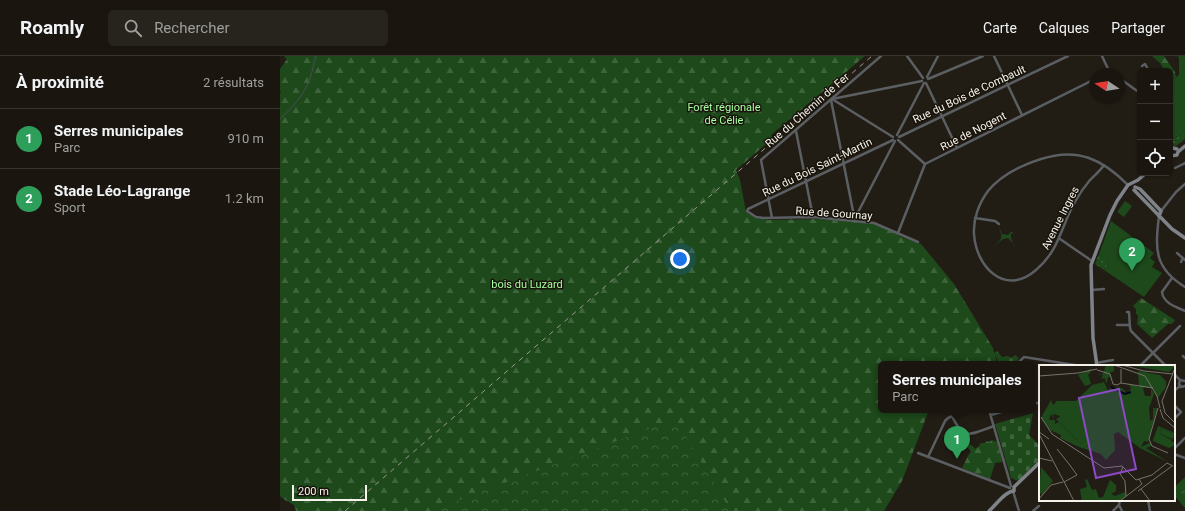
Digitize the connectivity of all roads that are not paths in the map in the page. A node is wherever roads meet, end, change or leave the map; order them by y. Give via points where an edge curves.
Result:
1 (881, 56) edge
2 (907, 56) edge
3 (938, 56) edge
4 (984, 56) edge
5 (994, 56) edge
6 (1068, 56) edge
7 (1102, 56) edge
8 (1142, 66) dead end
9 (1108, 68) edge
10 (1147, 68) edge
11 (925, 80) junction
12 (1089, 82) edge
13 (1125, 82) edge
14 (1007, 85) junction
15 (1137, 91) edge
16 (831, 99) junction
17 (1022, 115) junction
18 (943, 116) junction
19 (796, 130) junction
20 (898, 138) junction
21 (894, 139) junction
22 (1185, 145) edge
23 (958, 148) junction
24 (1173, 148) edge
25 (1178, 150) junction
26 (1173, 154) edge
27 (844, 163) junction
28 (1185, 163) edge
29 (925, 164) junction
30 (1104, 165) junction
31 (1108, 168) junction
32 (1175, 168) dead end
33 (1101, 170) junction
34 (1143, 176) edge
35 (806, 181) junction
36 (1185, 184) edge
37 (1131, 187) junction
38 (1141, 190) junction
39 (1139, 194) junction
40 (769, 199) junction
41 (1148, 201) junction
42 (747, 210) joint
43 (1161, 211) junction
44 (1159, 216) junction
45 (813, 217) junction
46 (772, 218) junction
47 (975, 218) junction
48 (855, 220) junction
49 (999, 224) dead end
50 (898, 233) junction
51 (1185, 238) edge
52 (1060, 239) junction
53 (918, 242) dead end
54 (1177, 253) dead end
55 (1184, 259) edge
56 (1092, 261) junction
57 (1180, 262) dead end
58 (1172, 278) junction
59 (1185, 287) edge
60 (1104, 289) dead end
61 (1091, 290) junction
62 (1185, 311) edge
63 (1127, 312) dead end
64 (1116, 325) dead end
65 (1130, 325) junction
66 (1180, 326) dead end
67 (1153, 353) junction
68 (1113, 360) dead end
69 (1021, 361) edge
70 (1097, 364) edge
71 (1075, 365) edge
72 (1141, 365) edge
73 (1165, 365) edge
74 (1175, 375) edge
75 (1180, 380) junction
76 (1185, 381) edge
77 (1180, 386) junction
78 (1185, 386) edge
79 (1175, 391) edge
80 (1175, 406) edge
81 (959, 413) edge
82 (998, 413) edge
83 (991, 415) joint
84 (952, 416) junction
85 (1175, 418) edge
86 (994, 426) junction
87 (1185, 438) edge
88 (1175, 448) edge
89 (918, 453) dead end
90 (1175, 454) edge
91 (928, 457) junction
92 (1185, 458) edge
93 (1039, 463) edge
94 (1012, 489) junction
95 (1148, 501) edge
96 (1120, 502) edge
97 (1039, 506) dead end
98 (989, 511) edge
99 (1018, 511) edge
100 (1033, 511) edge
101 (1113, 511) edge
102 (1122, 511) edge
103 (1150, 511) edge

1 - 16 street, Rue du Chemin de Fer
2 - 11 street
3 - 11 street
4 - 11 street
5 - 14 street
6 - 14 street, Rue du Bois de Combault
7 - 9 street
8 - 10 street via 1145,64
11 - 16 street
11 - 18 street
11 - 20 street
12 - 17 street, Rue de Nogent
13 - 15 street
14 - 17 street
14 - 18 street, Rue du Bois de Combault
16 - 19 street, Rue du Chemin de Fer
16 - 21 street
16 - 27 street
17 - 23 street, Rue de Nogent
18 - 20 street, Rue du Bois de Combault
18 - 23 street
19 - 35 street
19 - 40 street, Rue du Chemin de Fer via 761,160
20 - 21 street
20 - 21 street
20 - 29 street
21 - 27 street, Rue du Bois Saint-Martin
21 - 48 street
22 - 25 street
23 - 29 street, Rue de Nogent
24 - 25 street
25 - 26 street via 1176,156
27 - 35 street, Rue du Bois Saint-Martin
27 - 48 street
28 - 32 street
29 - 50 street
30 - 31 street, Avenue Ingres
30 - 33 street, Avenue Ingres
30 - 47 street, Avenue Ingres via 1088,157 1074,154 1049,157 1028,164 1009,173 995,184 983,199
31 - 33 street, Avenue Ingres
31 - 37 street, Avenue Ingres
33 - 52 street, Avenue Ingres via 1090,180 1076,200
34 - 37 street
35 - 40 street, Rue du Bois Saint-Martin
35 - 45 street
36 - 43 street
37 - 38 street
37 - 39 street
37 - 56 street via 1124,192 1111,211
38 - 39 street
38 - 41 street
39 - 41 street
40 - 42 street, Rue du Bois Saint-Martin
40 - 46 street
41 - 43 street
41 - 44 street
42 - 46 street, Rue de Gournay via 756,217
43 - 44 street
44 - 51 street
44 - 58 street via 1156,240 1158,255 1162,266
45 - 46 street, Rue de Gournay
45 - 48 street, Rue de Gournay
47 - 49 street
47 - 52 street, Avenue Ingres via 974,238 981,261 992,274 1003,280 1021,279 1035,272 1050,256
48 - 50 street, Rue de Gournay via 874,223
50 - 53 street, Rue de Gournay
52 - 56 street
54 - 55 street
55 - 57 street
56 - 61 street
58 - 59 street
58 - 62 street via 1162,292 1163,296 1169,303
60 - 61 street
61 - 70 street via 1093,342
63 - 65 street
64 - 65 street
65 - 67 street via 1131,331
66 - 67 street
67 - 72 street
67 - 73 street
68 - 70 street
69 - 71 street via 1024,357
74 - 75 street
75 - 76 street
75 - 77 street
77 - 78 street
77 - 79 street
80 - 85 street via 1181,412
81 - 84 street
82 - 83 street
83 - 86 street
84 - 86 street via 960,430 969,434
84 - 91 street via 944,421
86 - 94 street
87 - 88 street
89 - 91 street
90 - 92 street
91 - 94 street
93 - 94 street
94 - 98 street
94 - 99 street
95 - 103 street
96 - 101 street
96 - 102 street
97 - 100 street

